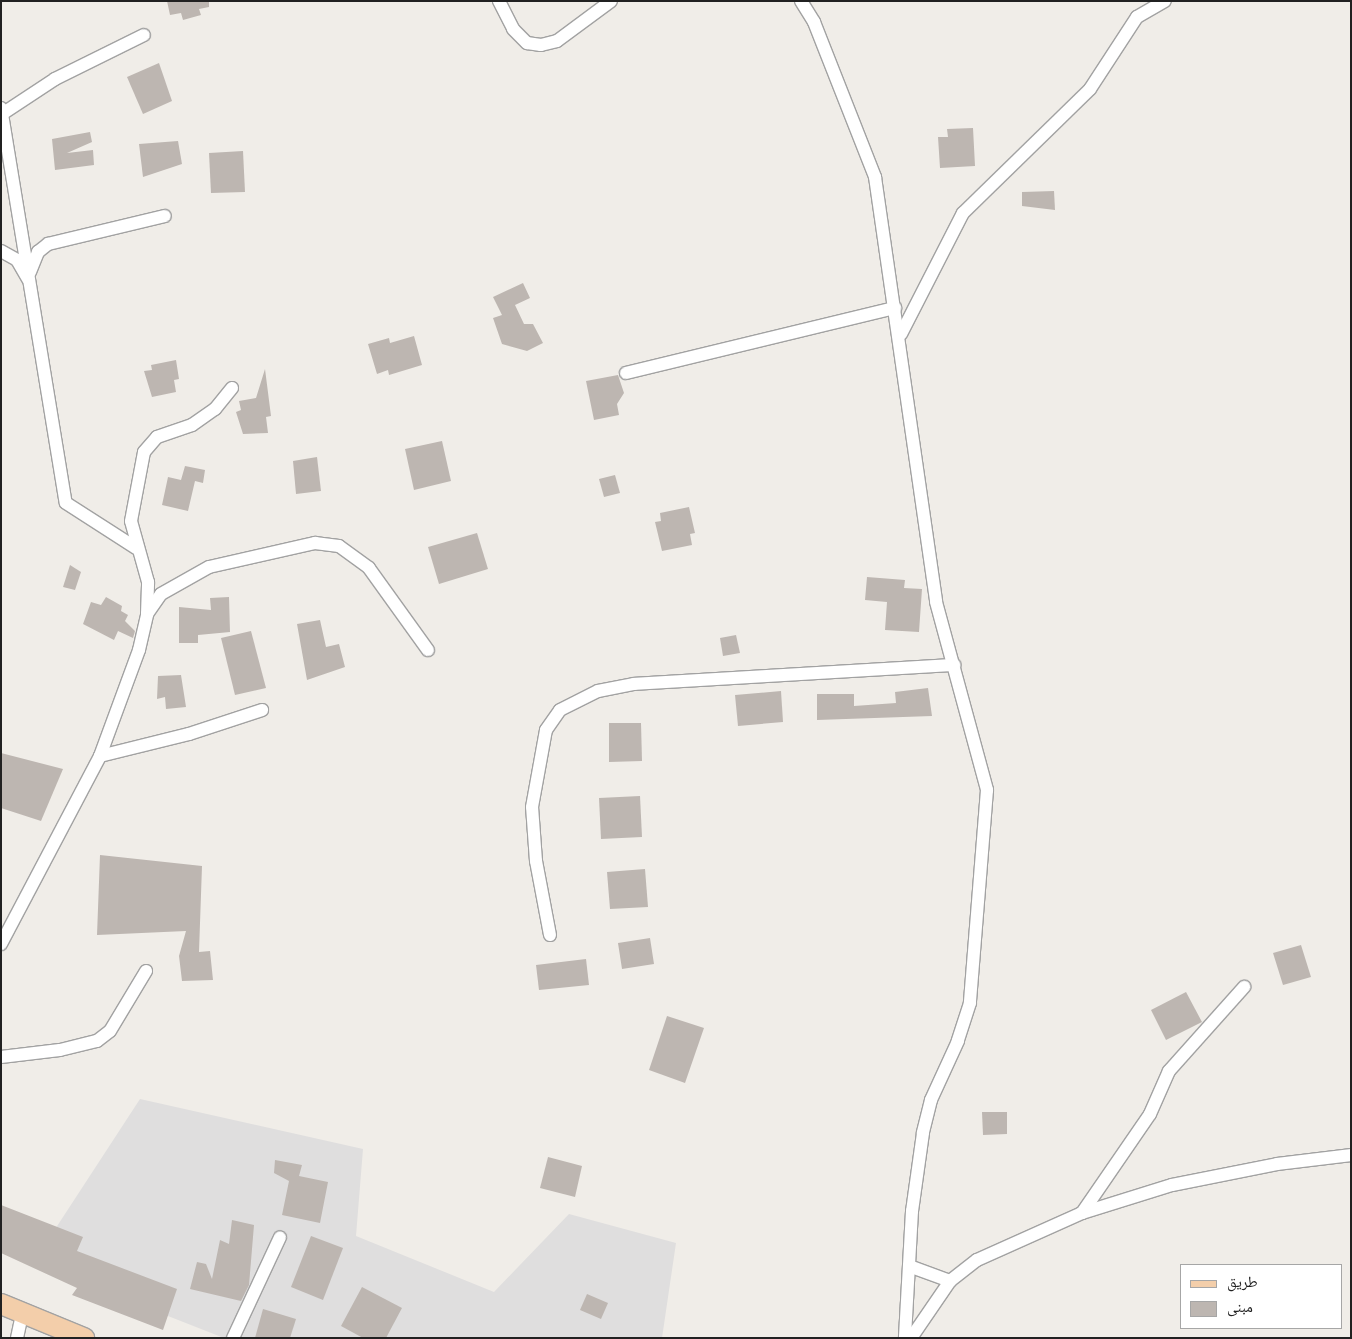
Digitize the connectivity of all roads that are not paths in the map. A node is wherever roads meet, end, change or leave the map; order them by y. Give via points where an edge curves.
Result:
1 (499, 1) edge
2 (611, 1) edge
3 (801, 1) edge
4 (1165, 1) edge
5 (144, 35) dead end
6 (2, 111) edge
7 (165, 216) dead end
8 (1, 251) edge
9 (30, 272) junction
10 (32, 285) junction
11 (895, 308) junction
12 (901, 334) junction
13 (626, 373) dead end
14 (232, 388) dead end
15 (136, 548) junction
16 (147, 614) junction
17 (428, 650) dead end
18 (954, 665) junction
19 (262, 710) dead end
20 (100, 756) junction
21 (550, 935) dead end
22 (1, 944) edge
23 (146, 971) dead end
24 (1244, 987) dead end
25 (1, 1057) edge
26 (1351, 1156) edge
27 (1082, 1213) junction
28 (280, 1237) dead end
29 (909, 1266) junction
30 (950, 1281) junction
31 (1, 1304) edge
32 (22, 1314) junction
33 (17, 1338) edge
34 (84, 1338) edge
35 (233, 1338) edge
36 (905, 1338) edge
37 (911, 1338) edge

1 - 2 street via 513,29 527,43 541,45 557,41
3 - 11 street via 814,22 875,177
4 - 12 street via 1137,17 1090,88 963,213
5 - 6 street via 55,78
6 - 9 street
7 - 9 street via 48,244 38,252
8 - 10 street via 17,260
9 - 10 street
10 - 15 street via 66,503
11 - 12 street
11 - 13 street
12 - 18 street via 906,395 936,602
14 - 15 street via 216,409 192,425 149,442 134,493 131,521
15 - 16 street via 148,582
16 - 17 street via 161,594 209,567 315,543 339,546 369,568
16 - 20 street via 139,650
18 - 21 street via 634,684 598,692 560,710 546,730 532,807 536,861
18 - 29 street via 987,790 988,810 981,848 970,1003 958,1041 931,1100 925,1125
19 - 20 street via 189,734
20 - 22 street
23 - 25 street via 110,1031 97,1041 60,1050
24 - 27 street via 1169,1071 1150,1114
26 - 27 street via 1277,1164 1172,1185
27 - 30 street via 1001,1248
28 - 35 street
29 - 30 street
29 - 36 street
30 - 37 street
31 - 32 main road
32 - 33 street
32 - 34 main road

